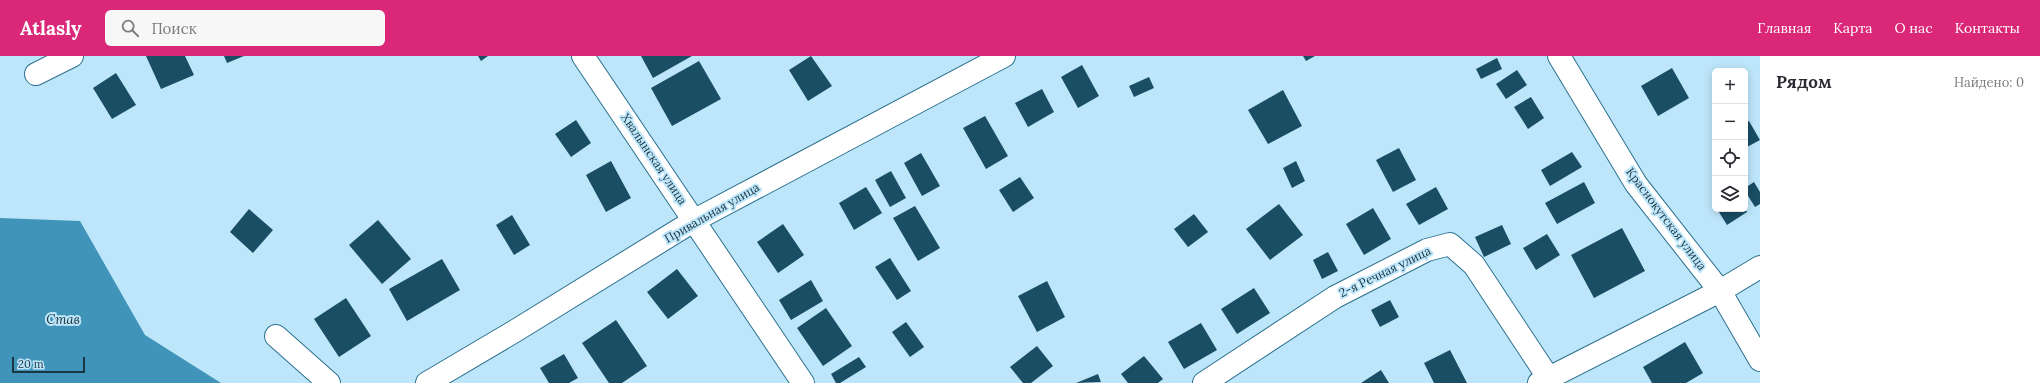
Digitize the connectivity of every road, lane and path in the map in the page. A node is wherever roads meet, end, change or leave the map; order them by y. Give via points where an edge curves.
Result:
1 (72, 56) edge
2 (583, 56) edge
3 (1004, 56) edge
4 (1559, 56) edge
5 (36, 74) dead end
6 (695, 220) junction
7 (1760, 267) edge
8 (1720, 291) junction
9 (276, 336) dead end
10 (1760, 360) edge
11 (1543, 380) edge
12 (329, 383) edge
13 (422, 383) edge
14 (427, 383) edge
15 (804, 383) edge
16 (1204, 383) edge

1 - 5 street
2 - 6 street, Хвалынская улица
3 - 6 street, Привальная улица
4 - 8 street, Краснокутская улица via 1636,184
6 - 14 street, Привальная улица
6 - 15 street, Хвалынская улица
7 - 8 street, 2-я Речная улица
8 - 10 street, Краснокутская улица
8 - 11 street, 2-я Речная улица
9 - 12 street
11 - 16 street, 2-я Речная улица via 1474,265 1450,244 1427,250 1335,296
13 - 14 street, Привальная улица

